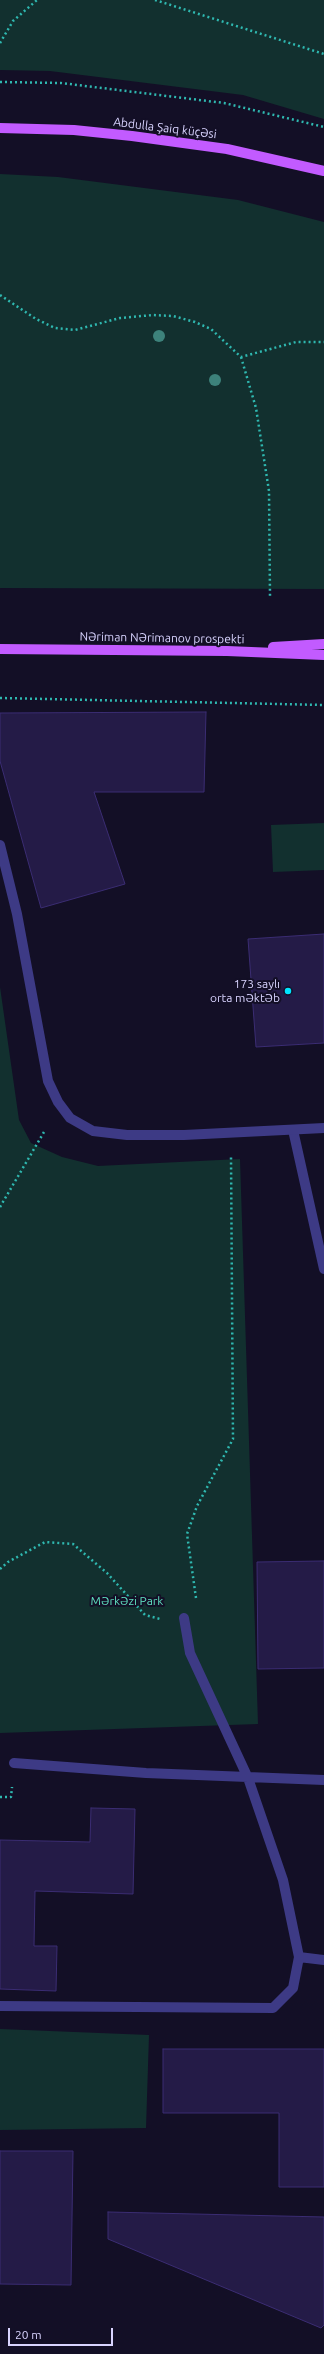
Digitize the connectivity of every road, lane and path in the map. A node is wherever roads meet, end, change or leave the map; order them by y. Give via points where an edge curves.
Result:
1 (38, 0) edge
2 (155, 0) edge
3 (0, 43) edge
4 (324, 54) edge
5 (0, 82) edge
6 (324, 127) edge
7 (0, 128) edge
8 (324, 171) edge
9 (0, 295) edge
10 (324, 342) edge
11 (241, 357) junction
12 (270, 596) dead end
13 (324, 644) edge
14 (0, 649) edge
15 (227, 650) junction
16 (324, 655) edge
17 (0, 698) edge
18 (324, 705) edge
19 (0, 845) edge
20 (324, 1128) edge
21 (294, 1130) junction
22 (44, 1132) dead end
23 (231, 1148) dead end
24 (0, 1207) edge
25 (324, 1269) edge
26 (0, 1569) edge
27 (184, 1618) junction
28 (14, 1763) dead end
29 (248, 1778) junction
30 (324, 1780) edge
31 (299, 1957) junction
32 (324, 1960) edge
33 (0, 2006) edge

1 - 3 path via 13,21
2 - 4 path
5 - 6 path via 61,83 224,103
7 - 8 main road, Abdulla Şaiq küçəsi via 74,130 132,136 227,149
9 - 11 path via 36,319 55,328 75,330 120,318 173,316 210,329
10 - 11 path via 296,342
11 - 12 path via 256,408 269,491
13 - 15 main road
14 - 15 main road, Nəriman Nərimanov prospekti
15 - 16 main road, Nəriman Nərimanov prospekti
17 - 18 path
19 - 21 street via 18,914 48,1081 58,1102 70,1118 93,1130 127,1135
20 - 21 street
21 - 25 street
22 - 24 path
23 - 27 path via 233,1439 198,1506 188,1534 196,1598
26 - 27 path via 46,1542 73,1544 107,1573 145,1615 165,1620
27 - 29 street via 190,1653
28 - 29 street
29 - 30 street
29 - 31 street via 283,1880
31 - 32 street
31 - 33 street via 292,1988 273,2008

